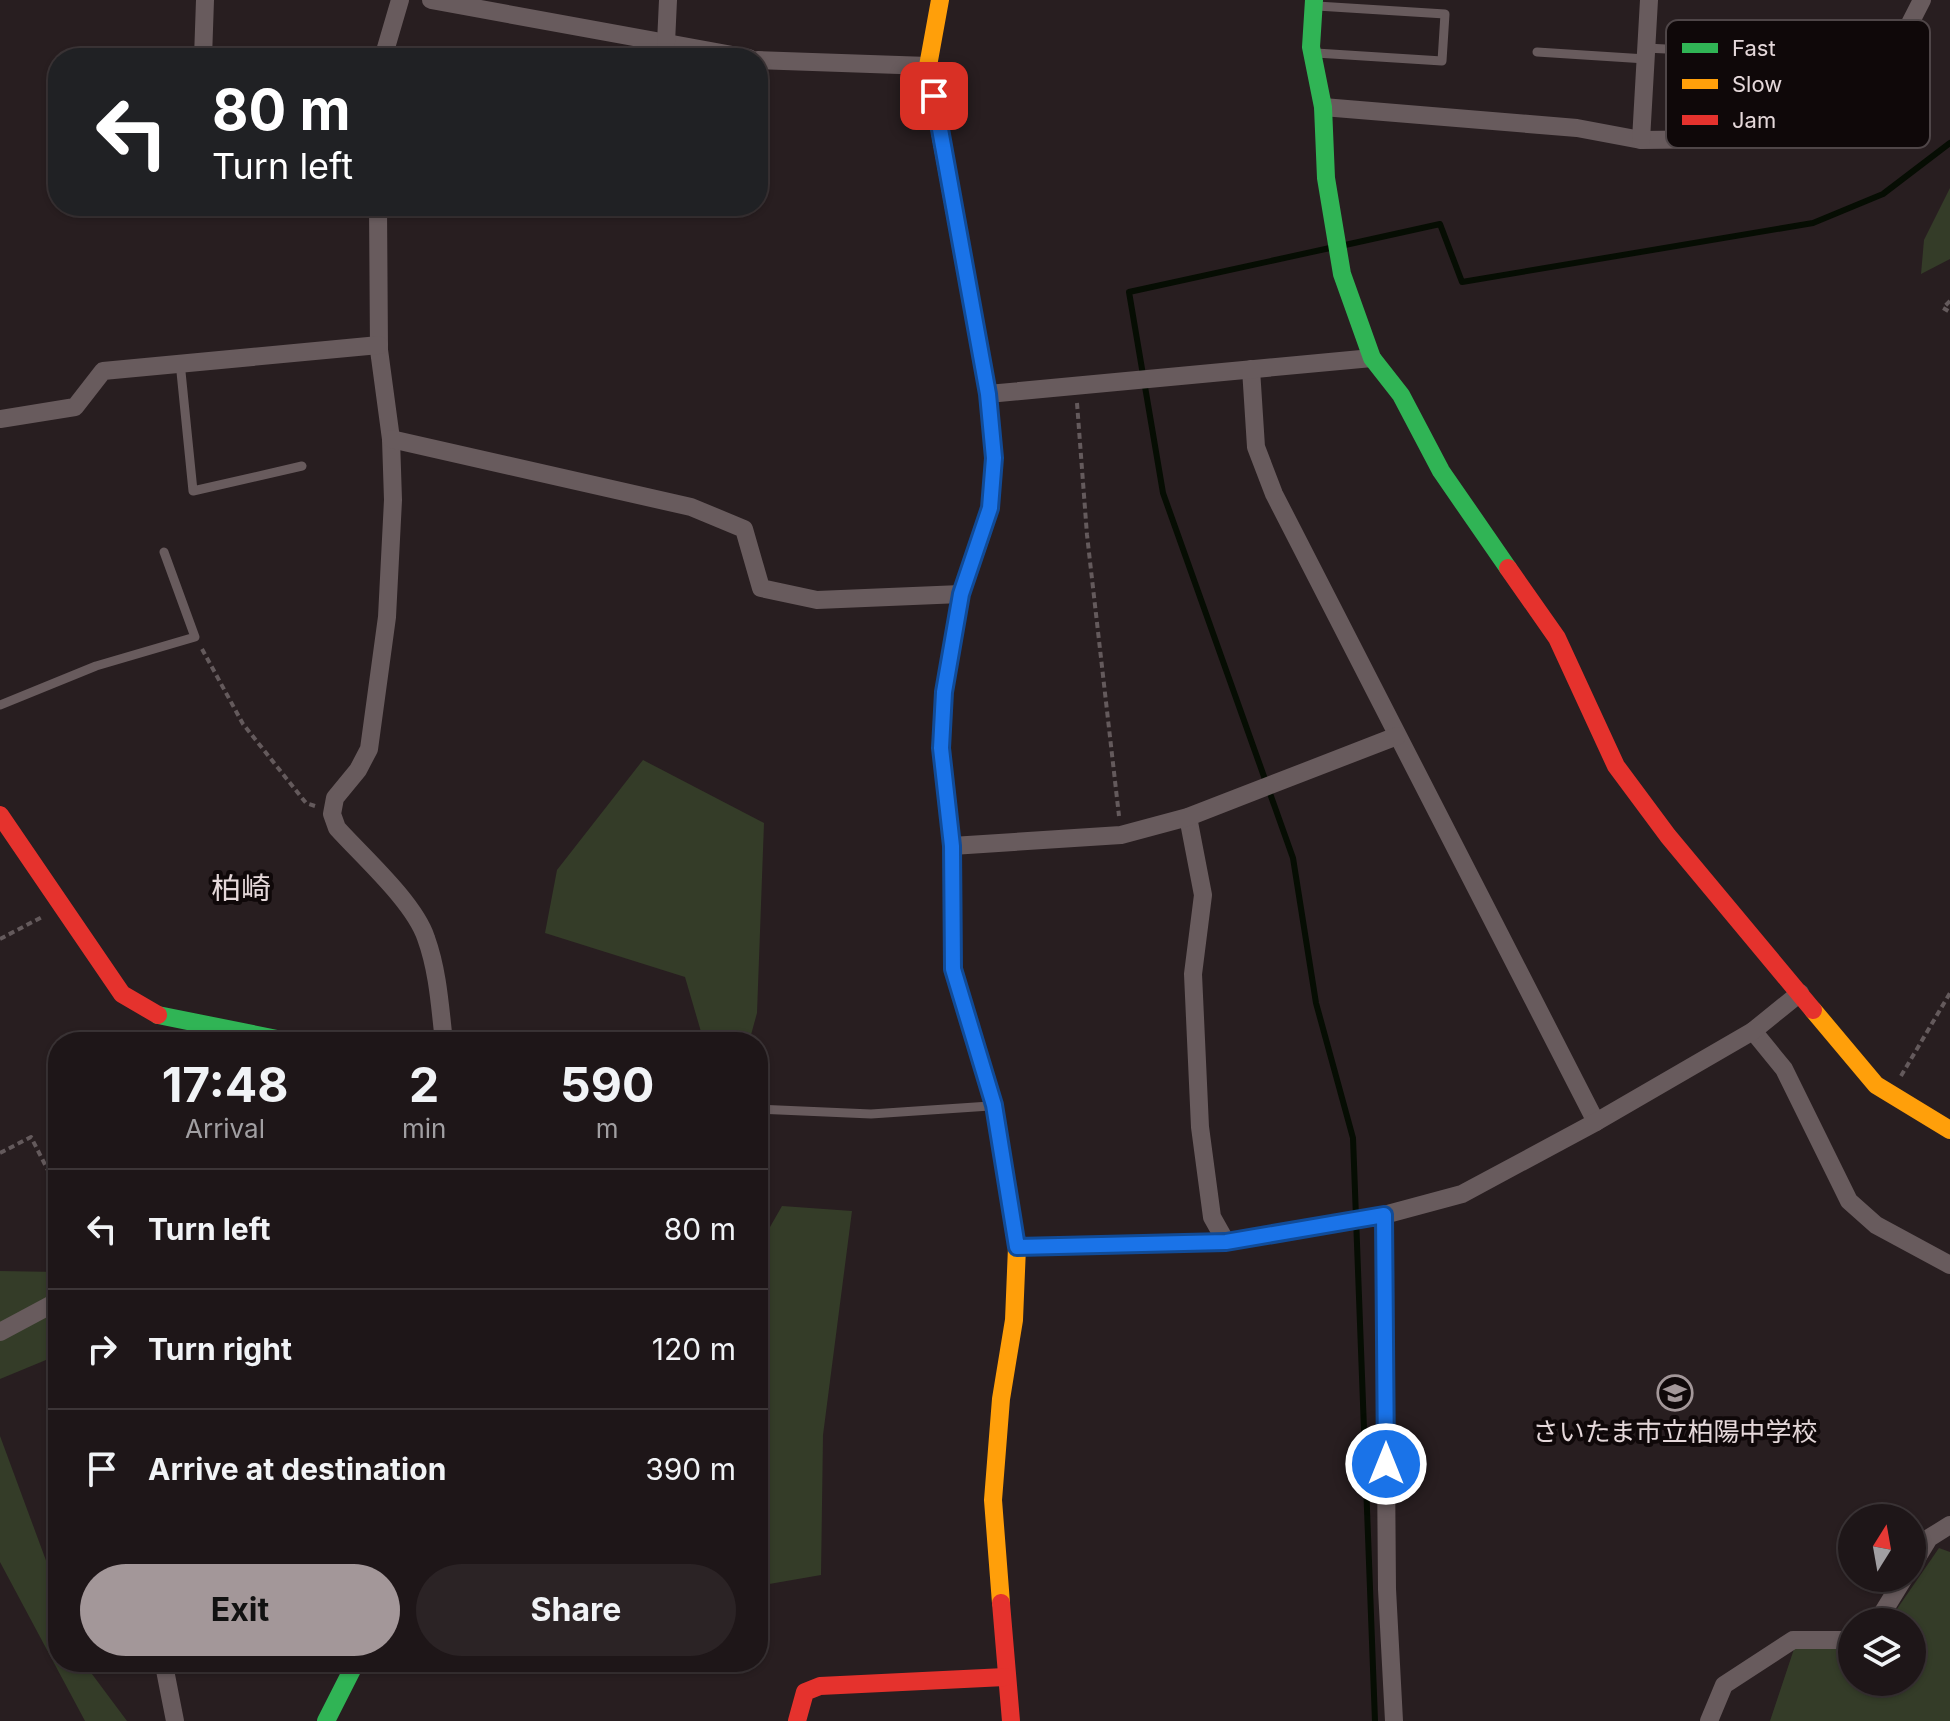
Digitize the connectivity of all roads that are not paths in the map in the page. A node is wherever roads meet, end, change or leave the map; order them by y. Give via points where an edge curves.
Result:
1 (205, 0) edge
2 (400, 0) edge
3 (431, 0) edge
4 (668, 0) edge
5 (940, 0) edge
6 (1649, 0) edge
7 (1922, 0) edge
8 (1314, 3) edge
9 (1912, 20) edge
10 (666, 43) junction
11 (203, 48) edge
12 (386, 48) edge
13 (694, 48) edge
14 (1312, 52) junction
15 (1537, 52) dead end
16 (1646, 54) junction
17 (1666, 54) edge
18 (768, 60) edge
19 (928, 66) junction
20 (1323, 107) junction
21 (1641, 140) junction
22 (1666, 140) edge
23 (378, 216) edge
24 (379, 345) junction
25 (1372, 358) junction
26 (180, 362) junction
27 (1251, 369) junction
28 (988, 394) junction
29 (0, 419) edge
30 (391, 439) junction
31 (302, 466) dead end
32 (164, 552) dead end
33 (961, 594) junction
34 (0, 705) edge
35 (1397, 736) junction
36 (0, 815) edge
37 (1188, 817) junction
38 (952, 846) junction
39 (1800, 993) junction
40 (1753, 1031) junction
41 (241, 1032) edge
42 (443, 1032) edge
43 (994, 1105) junction
44 (768, 1109) edge
45 (1596, 1122) junction
46 (1950, 1130) edge
47 (1384, 1215) junction
48 (1226, 1242) junction
49 (1017, 1247) junction
50 (1950, 1265) edge
51 (48, 1306) edge
52 (0, 1332) edge
53 (1950, 1525) edge
54 (1926, 1543) edge
55 (1838, 1640) edge
56 (165, 1672) edge
57 (351, 1672) edge
58 (1005, 1677) junction
59 (175, 1721) edge
60 (326, 1721) edge
61 (797, 1721) edge
62 (1011, 1721) edge
63 (1394, 1721) edge
64 (1709, 1721) edge

1 - 11 street
2 - 12 street
3 - 10 street
4 - 10 street
5 - 19 street
6 - 16 street
7 - 9 street
8 - 14 street
8 - 14 lane via 1445,14 1442,61
10 - 13 street
14 - 20 street
15 - 16 lane
16 - 17 lane
16 - 21 street
18 - 19 street
19 - 28 street
20 - 21 street via 1577,128
20 - 25 street via 1326,178 1342,274
21 - 22 street
23 - 24 street
24 - 26 street
24 - 30 street
25 - 27 street
25 - 39 street via 1401,395 1441,471 1557,638 1616,766
26 - 29 street via 103,371 75,407
26 - 31 lane via 193,491
27 - 28 street
27 - 35 street via 1256,447 1274,494
28 - 33 street via 994,458 990,508
30 - 33 street via 691,507 744,529 761,588 817,600
30 - 42 street via 393,500 376,714 369,749 335,798 332,814 337,828 426,935
32 - 34 lane via 195,637 96,666
33 - 38 street via 944,692 941,748
35 - 37 street
35 - 45 street
36 - 41 street via 122,994 159,1016
37 - 38 street via 1121,835
37 - 48 street via 1203,895 1193,974 1200,1127 1212,1217
38 - 43 street via 953,969
39 - 40 street
39 - 46 street via 1876,1085
40 - 45 street
40 - 50 street via 1784,1069 1849,1201 1876,1225
43 - 44 lane via 871,1114
43 - 49 street
45 - 47 street via 1462,1194
47 - 48 street
47 - 63 street via 1387,1589
48 - 49 street
49 - 58 street via 993,1500
51 - 52 street
53 - 54 street
55 - 64 street via 1793,1640 1724,1685
56 - 59 street
57 - 60 street
58 - 61 street via 820,1686 805,1692
58 - 62 street

